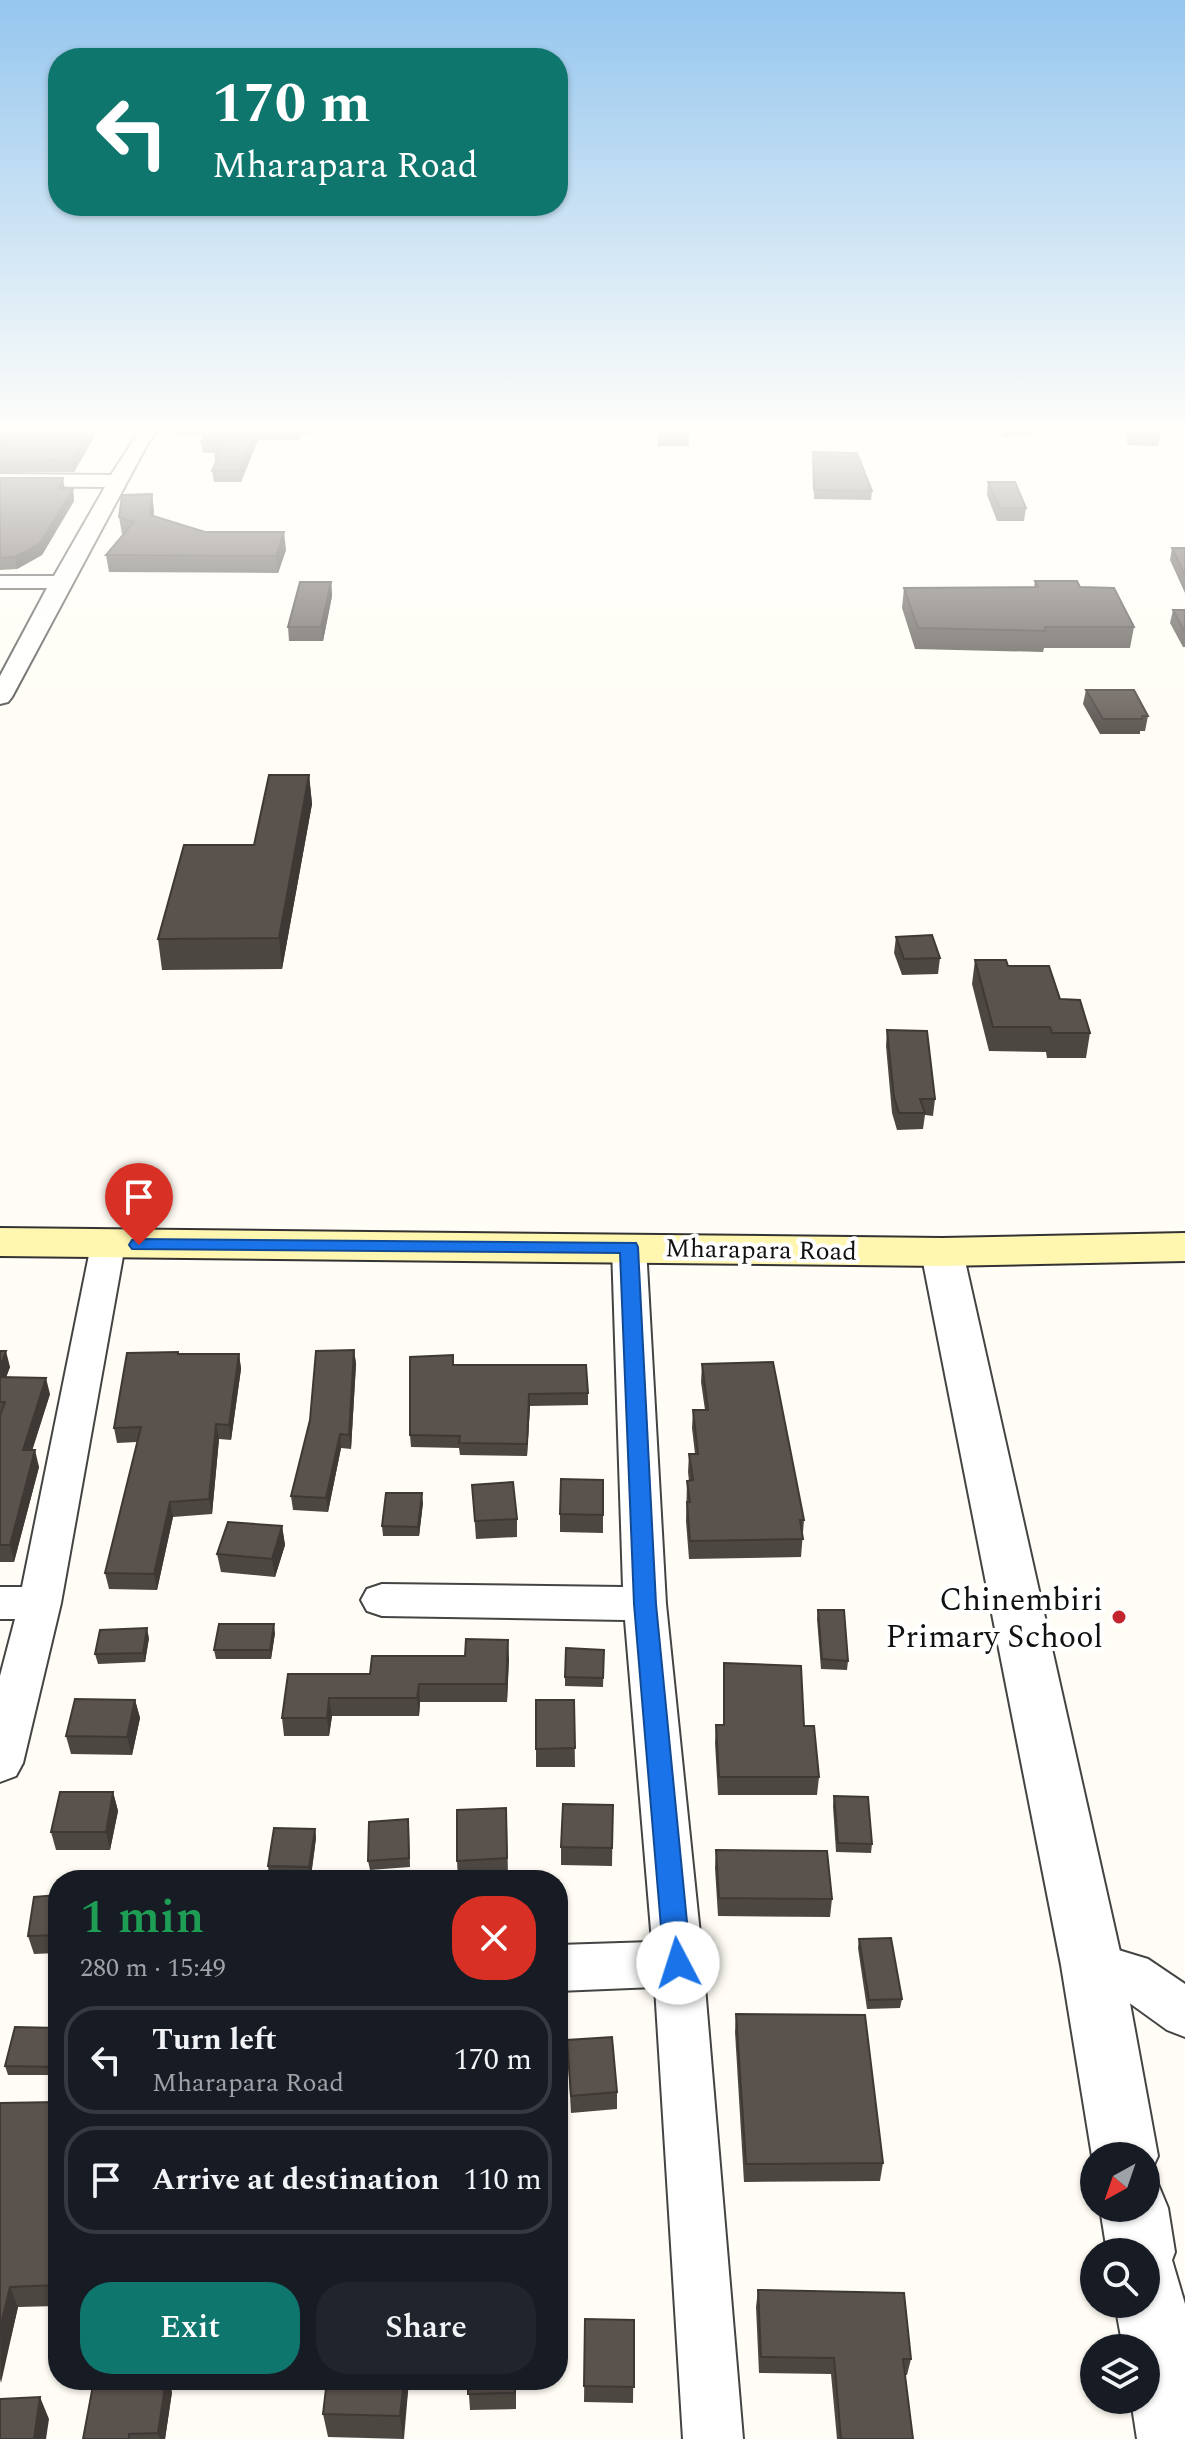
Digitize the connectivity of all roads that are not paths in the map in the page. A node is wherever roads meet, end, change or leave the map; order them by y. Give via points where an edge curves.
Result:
1 (84, 541) edge
2 (0, 582) edge
3 (61, 582) junction
4 (0, 697) edge
5 (0, 1242) edge
6 (108, 1245) junction
7 (629, 1247) junction
8 (1185, 1247) edge
9 (942, 1252) junction
10 (382, 1600) dead end
11 (20, 1603) edge
12 (645, 1604) junction
13 (0, 1763) edge
14 (678, 1963) junction
15 (1092, 1965) junction
16 (568, 1968) edge
17 (1185, 2013) edge
18 (1123, 2142) edge
19 (1153, 2318) edge
20 (713, 2439) edge
21 (1174, 2439) edge

1 - 3 street
2 - 3 street
3 - 4 street
5 - 6 main road, Mharapara Road
6 - 7 main road, Mharapara Road
6 - 11 street
7 - 9 main road, Mharapara Road
7 - 12 street
8 - 9 main road, Mharapara Road
9 - 15 street
10 - 12 street
11 - 13 street
12 - 14 street
14 - 16 street
14 - 20 street
15 - 17 street via 1130,1975
15 - 18 street
19 - 21 street

